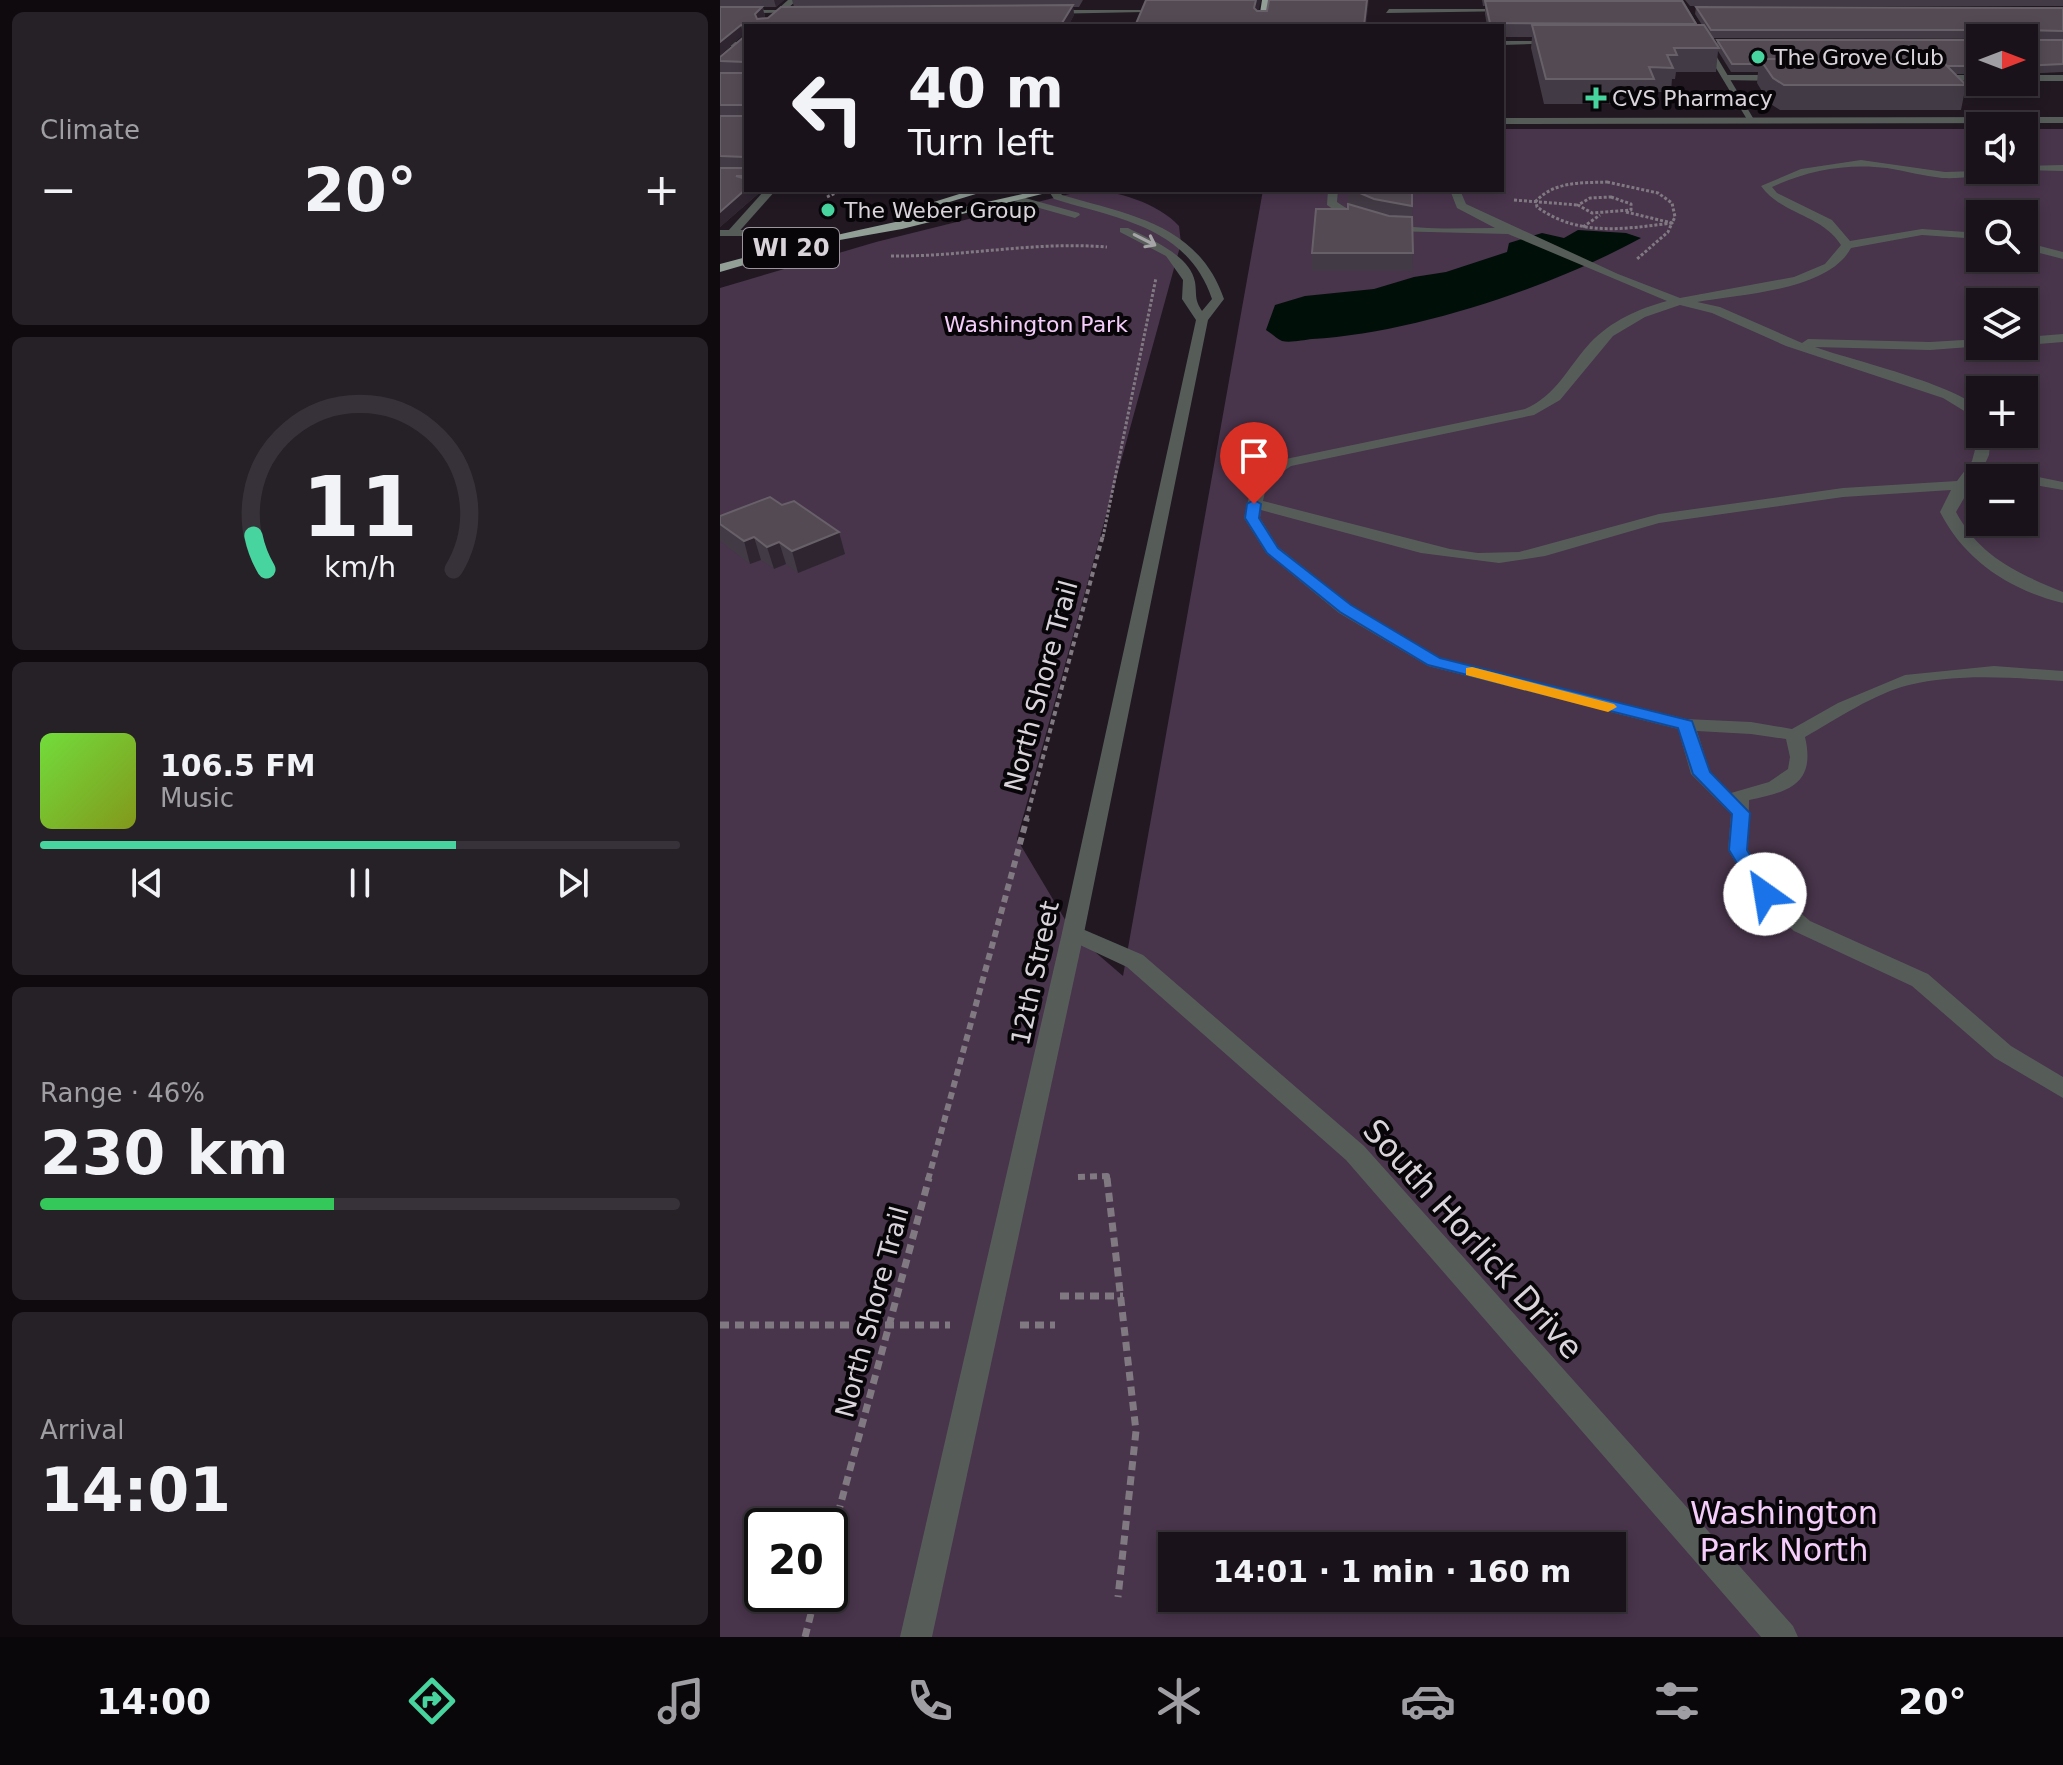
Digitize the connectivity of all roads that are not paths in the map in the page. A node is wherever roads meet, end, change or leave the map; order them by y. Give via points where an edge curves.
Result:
1 (793, 0) edge
2 (1146, 0) edge
3 (1266, 0) edge
4 (1388, 0) edge
5 (1679, 0) edge
6 (1389, 11) junction
7 (1519, 11) edge
8 (1669, 11) edge
9 (1686, 11) junction
10 (1698, 11) edge
11 (720, 12) edge
12 (779, 12) junction
13 (818, 12) edge
14 (1033, 12) edge
15 (1140, 12) junction
16 (765, 24) edge
17 (1134, 24) edge
18 (1262, 24) edge
19 (1389, 24) edge
20 (744, 43) edge
21 (1504, 43) edge
22 (1573, 43) edge
23 (1701, 43) junction
24 (1717, 43) edge
25 (720, 44) edge
26 (728, 56) edge
27 (1726, 78) junction
28 (1797, 78) edge
29 (1919, 78) edge
30 (1966, 78) edge
31 (2038, 78) edge
32 (2063, 78) edge
33 (2063, 120) edge
34 (1504, 121) edge
35 (1753, 121) junction
36 (2063, 168) edge
37 (2038, 169) edge
38 (1966, 175) edge
39 (769, 192) edge
40 (977, 192) edge
41 (1054, 192) edge
42 (1333, 192) edge
43 (1456, 192) edge
44 (1021, 194) edge
45 (862, 231) junction
46 (1510, 231) junction
47 (726, 233) edge
48 (1966, 235) edge
49 (816, 241) junction
50 (1847, 245) junction
51 (2038, 249) edge
52 (2063, 256) edge
53 (720, 268) edge
54 (1677, 301) junction
55 (1202, 320) junction
56 (2063, 338) edge
57 (2038, 340) edge
58 (1791, 343) junction
59 (1966, 344) edge
60 (1966, 406) edge
61 (1966, 480) edge
62 (2038, 481) edge
63 (1961, 485) junction
64 (2063, 486) edge
65 (1254, 504) junction
66 (2063, 598) edge
67 (2063, 676) edge
68 (1686, 725) junction
69 (1795, 735) junction
70 (1741, 813) junction
71 (1073, 933) junction
72 (2063, 1089) edge
73 (916, 1637) edge
74 (1782, 1637) edge

1 - 12 street
2 - 15 street
3 - 18 main road
4 - 6 street
5 - 9 street
6 - 7 street
6 - 19 street
8 - 9 street
9 - 10 street
9 - 23 street
11 - 12 street
12 - 13 street
12 - 16 street
14 - 15 street
15 - 17 street
20 - 25 street
20 - 26 street
21 - 22 street
23 - 24 street
23 - 27 street
27 - 28 street
27 - 35 street
29 - 30 street
31 - 32 street
33 - 35 street
34 - 35 street
36 - 37 street
38 - 50 street via 1872,163 1783,177 1766,186 1771,196 1824,218
39 - 47 street
40 - 45 main road, WI 20 via 887,218
41 - 55 street, 12th Street via 1161,230 1199,256 1214,277 1218,299
42 - 46 street via 1331,203 1342,214 1364,222 1436,232
43 - 46 street via 1461,206
44 - 45 main road, WI 20 via 902,226
44 -> 55 street via 1142,237 1170,254 1189,280 1188,299
45 - 49 main road, WI 20
46 - 54 street
47 - 49 street via 800,233
48 - 50 street via 1922,232
49 - 53 main road, WI 20
50 - 54 street via 1833,266 1805,276
51 - 52 street
54 - 58 street via 1716,310
54 - 65 street via 1629,319 1595,345 1547,404 1506,418 1286,463 1260,480
55 - 71 street, 12th Street
56 - 57 street
58 - 59 street
58 - 60 street via 1948,395
61 - 63 street
62 - 64 street
63 - 65 street via 1812,495 1636,524 1544,554 1479,558
63 - 66 street via 1948,512 1959,538 1984,562
65 - 68 street via 1252,518 1272,550 1345,609 1434,662
67 - 69 street via 1994,671 1905,680
68 - 69 street
68 - 70 street via 1701,774
69 - 70 street via 1800,762 1790,780 1739,796
70 - 72 street via 1738,850 1765,894 1802,926 1920,980 2003,1052
71 - 73 street, 12th Street
71 - 74 street, South Horlick Drive via 1135,961 1355,1153

